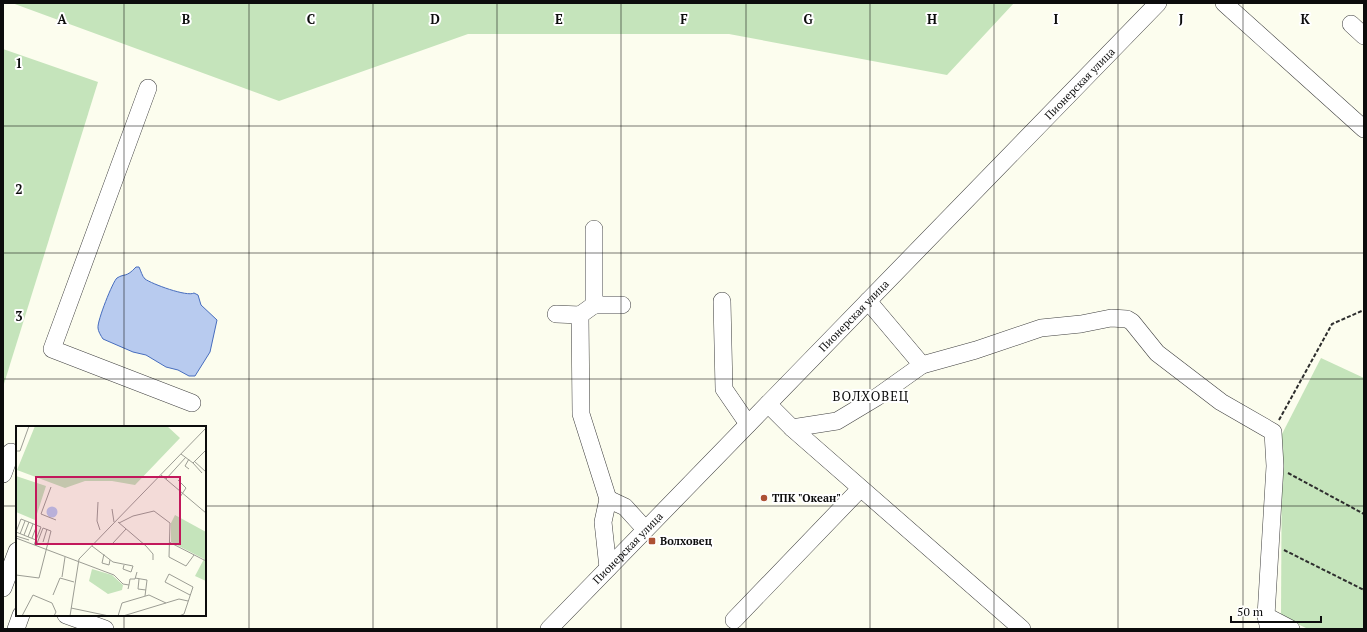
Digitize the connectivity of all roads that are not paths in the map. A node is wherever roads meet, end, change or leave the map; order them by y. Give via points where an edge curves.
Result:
1 (1158, 3) edge
2 (1235, 6) edge
3 (1351, 24) dead end
4 (1364, 36) edge
5 (148, 88) dead end
6 (1364, 129) edge
7 (594, 229) dead end
8 (722, 300) dead end
9 (868, 301) junction
10 (594, 305) junction
11 (622, 305) dead end
12 (556, 314) dead end
13 (580, 315) junction
14 (922, 365) junction
15 (192, 403) dead end
16 (768, 404) junction
17 (748, 424) junction
18 (792, 428) junction
19 (10, 452) edge
20 (3, 474) edge
21 (860, 489) junction
22 (608, 499) junction
23 (645, 530) junction
24 (16, 553) edge
25 (608, 568) junction
26 (3, 588) edge
27 (21, 616) edge
28 (70, 616) edge
29 (112, 616) edge
30 (734, 620) dead end
31 (1267, 623) edge
32 (16, 629) edge
33 (106, 629) edge
34 (549, 629) edge
35 (1022, 629) edge
36 (1291, 629) edge

1 - 9 street, Пионерская улица
2 - 6 street
3 - 4 street
5 - 15 street via 52,349
7 - 10 street
8 - 17 street via 724,389
9 - 14 street
9 - 16 street, Пионерская улица
10 - 11 street
10 - 13 street
12 - 13 street
13 - 22 street via 581,414
14 - 18 street via 837,421
14 - 31 street via 1041,328 1112,318 1132,322 1157,353 1221,402 1273,432 1275,466
16 - 17 street, Пионерская улица
16 - 18 street
17 - 23 street, Пионерская улица
18 - 21 street
19 - 20 street
21 - 30 street
21 - 35 street
22 - 23 street via 625,507
22 - 25 street via 603,522
23 - 25 street, Пионерская улица
24 - 26 street
25 - 34 street, Пионерская улица
27 - 32 street
28 - 33 street
29 - 33 street
31 - 36 street

